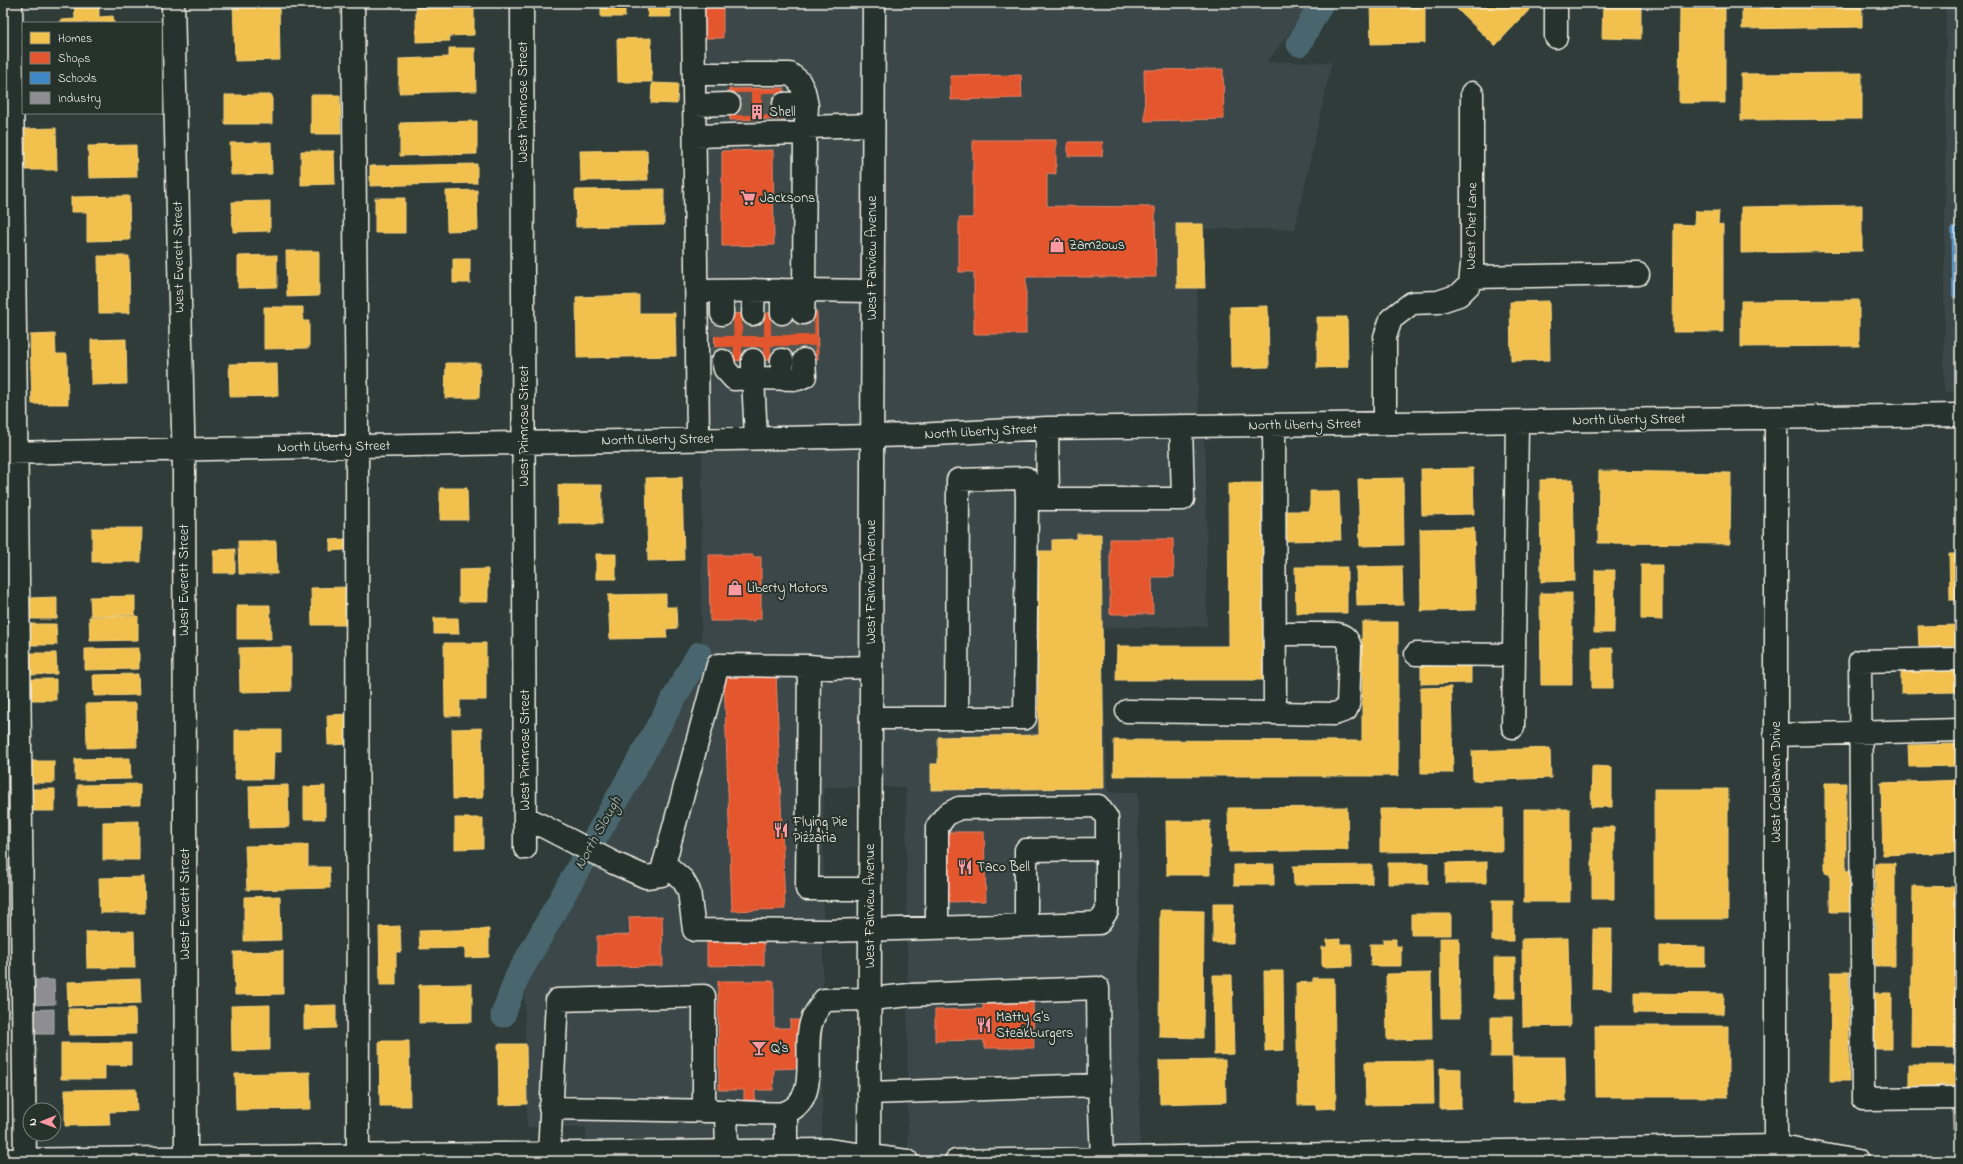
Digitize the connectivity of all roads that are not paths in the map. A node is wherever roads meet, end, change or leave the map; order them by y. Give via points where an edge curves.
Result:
1 (10, 3) edge
2 (173, 3) edge
3 (354, 3) edge
4 (522, 3) edge
5 (693, 3) edge
6 (874, 3) edge
7 (1556, 3) edge
8 (1556, 37) dead end
9 (694, 74) junction
10 (1472, 93) dead end
11 (806, 103) junction
12 (729, 104) tunnel mouth
13 (784, 104) tunnel mouth
14 (694, 105) junction
15 (873, 125) junction
16 (805, 130) junction
17 (695, 136) junction
18 (1638, 274) dead end
19 (1471, 276) junction
20 (754, 290) junction
21 (782, 290) junction
22 (804, 290) junction
23 (697, 291) junction
24 (722, 291) junction
25 (872, 291) junction
26 (782, 313) tunnel mouth
27 (803, 313) tunnel mouth
28 (722, 314) tunnel mouth
29 (753, 314) tunnel mouth
30 (804, 360) tunnel mouth
31 (723, 361) tunnel mouth
32 (753, 369) junction
33 (1960, 415) edge
34 (1776, 418) junction
35 (1516, 422) junction
36 (1385, 423) junction
37 (1274, 425) junction
38 (1181, 426) junction
39 (1047, 428) junction
40 (872, 436) junction
41 (756, 438) junction
42 (698, 439) junction
43 (524, 442) junction
44 (357, 447) junction
45 (183, 450) junction
46 (10, 453) edge
47 (1027, 499) junction
48 (1048, 499) junction
49 (1275, 634) junction
50 (1416, 654) dead end
51 (1514, 655) junction
52 (1960, 659) edge
53 (809, 666) junction
54 (871, 668) junction
55 (1127, 710) dead end
56 (1275, 713) junction
57 (871, 718) junction
58 (957, 718) junction
59 (1514, 727) dead end
60 (1960, 730) edge
61 (1861, 733) junction
62 (1776, 735) junction
63 (525, 817) junction
64 (525, 848) dead end
65 (1107, 849) junction
66 (664, 863) junction
67 (869, 889) junction
68 (1026, 925) junction
69 (937, 927) junction
70 (870, 929) junction
71 (870, 999) junction
72 (1099, 1084) junction
73 (869, 1093) junction
74 (1960, 1098) edge
75 (550, 1108) junction
76 (704, 1111) junction
77 (726, 1111) junction
78 (786, 1112) junction
79 (1776, 1146) junction
80 (727, 1151) junction
81 (786, 1151) junction
82 (549, 1154) junction
83 (1605, 1155) edge
84 (358, 1156) junction
85 (698, 1156) edge
86 (186, 1158) junction
87 (869, 1158) edge
88 (1283, 1158) edge
89 (1115, 1159) edge
90 (3, 1160) edge
91 (25, 1160) edge
92 (907, 1161) edge
93 (956, 1161) edge
94 (1857, 1161) edge

1 - 46 street
2 - 45 street, West Everett Street
3 - 44 street
4 - 43 street, West Primrose Street
5 - 9 street
6 - 15 street, West Fairview Avenue
7 - 8 street
9 - 11 street via 790,74 799,81
9 - 14 street
10 - 19 street, West Chet Lane
11 - 13 street
11 - 16 street
12 - 14 street
14 - 17 street
15 - 16 street
15 - 25 street, West Fairview Avenue
16 - 17 street
16 - 22 street
17 - 23 street
18 - 19 street
19 - 36 street, West Chet Lane via 1470,284 1459,295 1438,302 1412,303 1391,319 1385,337
20 - 21 street
20 - 24 street
20 - 29 street
21 - 22 street
21 - 26 street
22 - 25 street
22 - 27 street
23 - 24 street
23 - 42 street
24 - 28 street
25 - 40 street, West Fairview Avenue
30 - 32 street via 805,376 798,379 782,369
31 - 32 street via 725,369 734,379
32 - 41 street
33 - 34 street, North Liberty Street
34 - 35 street, North Liberty Street
34 - 62 street, West Colehaven Drive
35 - 36 street, North Liberty Street
35 - 51 street
36 - 37 street, North Liberty Street
37 - 38 street, North Liberty Street
37 - 49 street
38 - 39 street, North Liberty Street
38 - 48 street via 1183,499
39 - 40 street, North Liberty Street
39 - 48 street
40 - 41 street, North Liberty Street
40 - 54 street, West Fairview Avenue
41 - 42 street, North Liberty Street
42 - 43 street, North Liberty Street
43 - 44 street, North Liberty Street
43 - 63 street, West Primrose Street
44 - 45 street, North Liberty Street
44 - 84 street
45 - 46 street, North Liberty Street
45 - 86 street, West Everett Street
46 - 91 street
47 - 48 street
47 - 58 street via 1025,718
47 - 58 street via 1026,478 958,480
49 - 56 street
49 - 56 street via 1337,634 1348,640 1350,647 1346,710 1334,714
50 - 51 street
51 - 59 street
52 - 61 street via 1860,661
53 - 54 street
53 - 66 street via 718,665
53 - 67 street via 807,889
54 - 57 street, West Fairview Avenue
55 - 56 street
57 - 58 street
57 - 67 street, West Fairview Avenue
60 - 61 street
61 - 62 street
61 - 74 street via 1863,1099
62 - 79 street, West Colehaven Drive
63 - 64 street, West Primrose Street
63 - 66 street via 646,877 661,875
65 - 68 street via 1107,911 1099,923
65 - 68 street via 1026,850
65 - 69 street via 1107,818 1098,806 959,808 946,815 937,827
66 - 70 street via 683,880 689,891 694,930
67 - 70 street, West Fairview Avenue
68 - 69 street
69 - 70 street
70 - 71 street, West Fairview Avenue
71 - 72 street via 910,995 1098,988
71 - 73 street, West Fairview Avenue
71 - 78 street via 824,1000 812,1019 808,1083 800,1102
72 - 73 street
72 - 89 street
73 - 87 street, West Fairview Avenue
75 - 76 street
75 - 76 street via 557,1000 704,996
75 - 82 street
76 - 77 street
77 - 78 street
77 - 80 street
78 - 81 street
79 - 83 street
79 - 94 street
80 - 81 street
80 - 85 street
81 - 87 street via 828,1150
82 - 84 street
82 - 85 street
83 - 88 street
84 - 86 street
86 - 91 street
87 - 92 street
88 - 89 street
89 - 93 street
90 - 91 street

